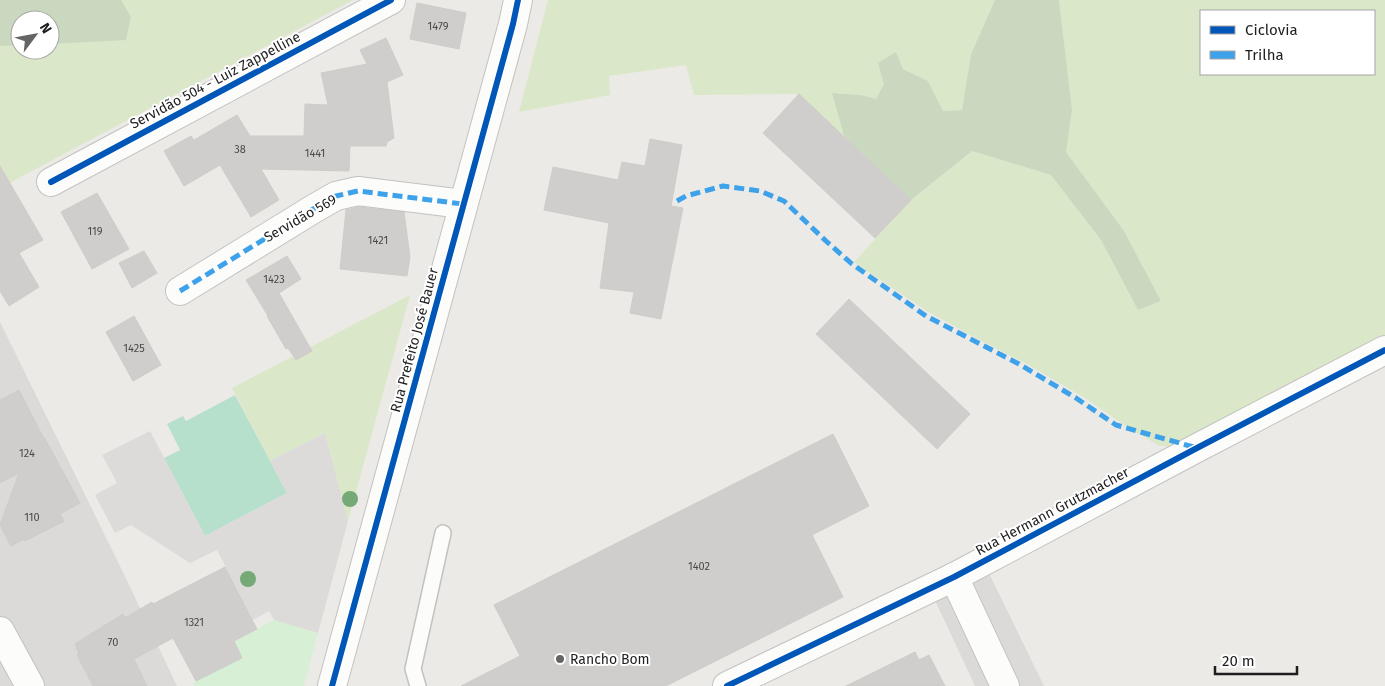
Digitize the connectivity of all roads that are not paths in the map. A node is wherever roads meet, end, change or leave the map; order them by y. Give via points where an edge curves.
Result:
1 (391, 0) edge
2 (518, 0) edge
3 (51, 182) dead end
4 (463, 204) junction
5 (180, 291) dead end
6 (1385, 350) edge
7 (443, 533) dead end
8 (954, 577) junction
9 (0, 631) edge
10 (8, 666) edge
11 (30, 686) edge
12 (332, 686) edge
13 (418, 686) edge
14 (727, 686) edge
15 (1005, 686) edge

1 - 3 street, Servidão 504 - Luiz Zappelline
2 - 4 street, Rua Prefeito José Bauer
4 - 5 street, Servidão 569 via 358,191 336,196
4 - 12 street, Rua Prefeito José Bauer
6 - 8 street, Rua Hermann Grutzmacher
7 - 13 lane via 413,669
8 - 14 street, Rua Hermann Grutzmacher
8 - 15 street
9 - 10 street
10 - 11 street

